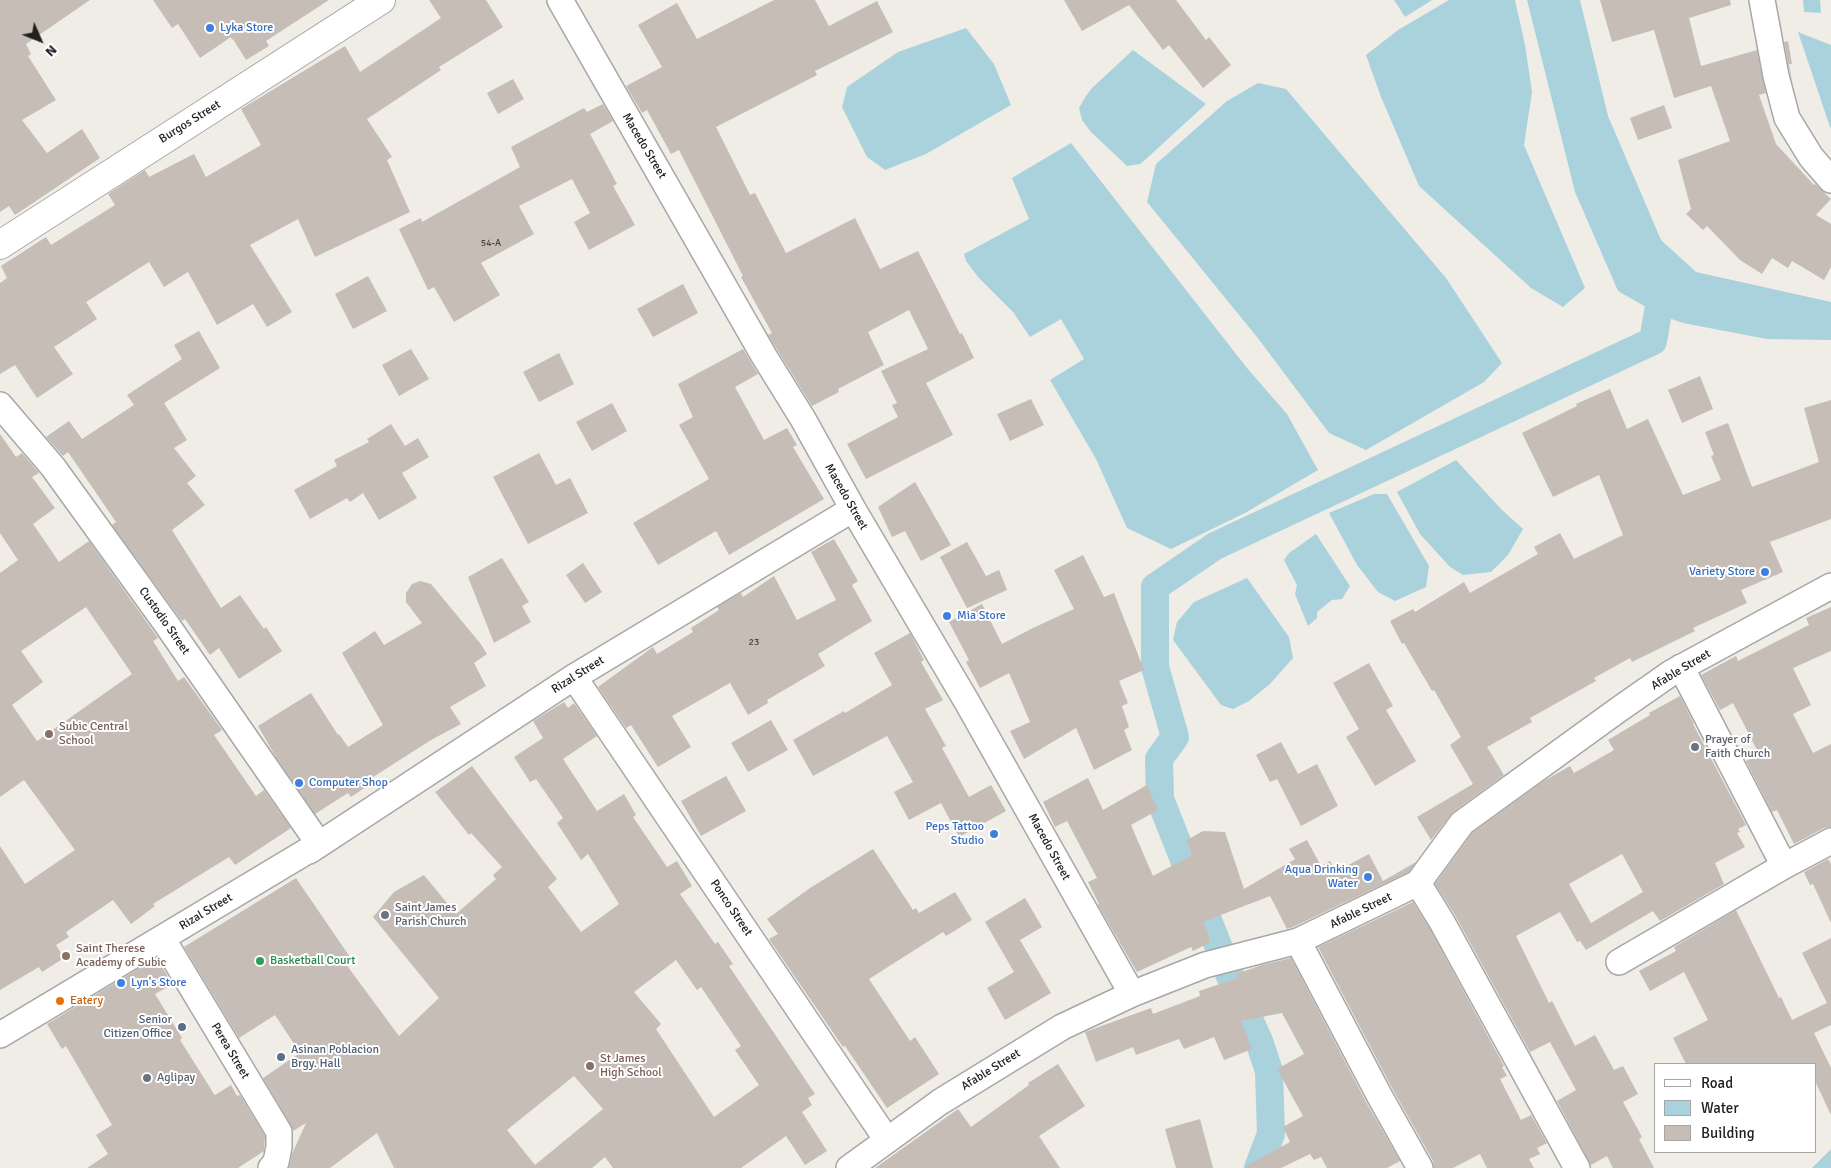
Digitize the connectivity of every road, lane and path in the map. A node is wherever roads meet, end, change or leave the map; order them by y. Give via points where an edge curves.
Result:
1 (381, 0) edge
2 (560, 0) edge
3 (1762, 0) edge
4 (1831, 180) edge
5 (0, 245) edge
6 (0, 405) edge
7 (853, 509) junction
8 (1831, 586) edge
9 (1681, 667) junction
10 (574, 677) junction
11 (1831, 841) edge
12 (314, 848) junction
13 (1784, 866) junction
14 (1418, 883) junction
15 (162, 938) junction
16 (1298, 941) junction
17 (1619, 962) dead end
18 (1132, 994) junction
19 (0, 1035) edge
20 (887, 1140) junction
21 (271, 1168) edge
22 (849, 1168) edge
23 (1420, 1168) edge
24 (1577, 1168) edge

1 - 5 street, Burgos Street
2 - 7 street, Macedo Street
3 - 4 street via 1787,118 1811,157
6 - 12 street, Custodio Street via 53,467 176,637
7 - 10 street, Rizal Street
7 - 18 street, Macedo Street via 967,702
8 - 9 street, Afable Street
9 - 13 street
9 - 14 street, Afable Street via 1462,823
10 - 12 street, Rizal Street
10 - 20 street, Ponco Street
11 - 13 street
12 - 15 street, Rizal Street
13 - 17 street
14 - 16 street, Afable Street
14 - 24 street
15 - 19 street, Rizal Street
15 - 21 street, Perea Street via 279,1132 276,1162
16 - 18 street, Afable Street via 1205,965
16 - 23 street
18 - 20 street, Afable Street via 1040,1039
20 - 22 street, Afable Street

